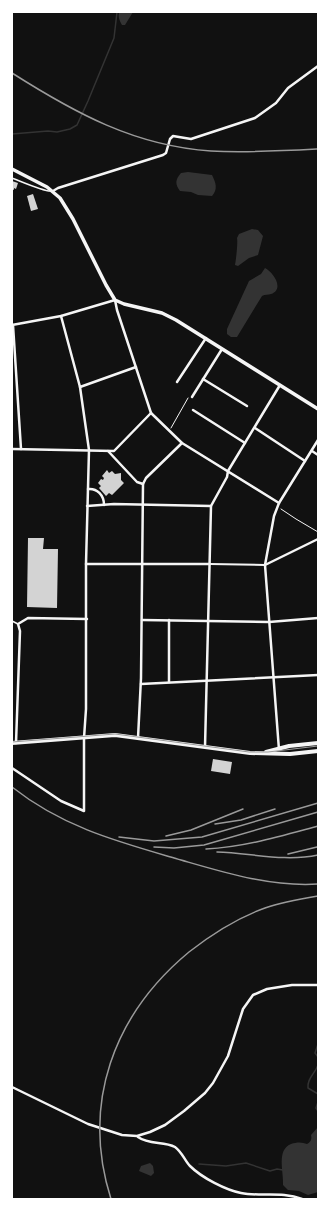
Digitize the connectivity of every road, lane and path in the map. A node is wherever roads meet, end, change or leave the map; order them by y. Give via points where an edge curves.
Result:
1 (318, 66) edge
2 (12, 169) edge
3 (12, 178) edge
4 (52, 191) junction
5 (115, 300) junction
6 (61, 316) junction
7 (12, 325) edge
8 (206, 338) junction
9 (222, 348) junction
10 (136, 367) junction
11 (203, 379) junction
12 (177, 382) dead end
13 (280, 385) junction
14 (80, 386) junction
15 (192, 397) joint
16 (247, 406) dead end
17 (318, 409) edge
18 (193, 410) dead end
19 (152, 413) junction
20 (255, 428) junction
21 (169, 430) junction
22 (318, 440) edge
23 (182, 443) junction
24 (245, 443) junction
25 (12, 449) edge
26 (21, 449) junction
27 (88, 450) junction
28 (312, 450) junction
29 (107, 451) junction
30 (318, 455) edge
31 (305, 460) junction
32 (228, 471) junction
33 (143, 484) junction
34 (88, 489) junction
35 (104, 505) junction
36 (142, 505) junction
37 (278, 505) junction
38 (87, 506) junction
39 (211, 506) junction
40 (318, 532) edge
41 (318, 539) edge
42 (141, 563) junction
43 (86, 564) junction
44 (210, 564) junction
45 (265, 565) junction
46 (318, 618) edge
47 (87, 619) junction
48 (142, 620) junction
49 (170, 620) junction
50 (12, 621) edge
51 (209, 621) junction
52 (269, 622) junction
53 (18, 624) junction
54 (318, 675) edge
55 (273, 676) junction
56 (208, 679) junction
57 (169, 682) junction
58 (141, 684) junction
59 (84, 737) junction
60 (138, 738) junction
61 (318, 742) edge
62 (14, 743) edge
63 (205, 747) junction
64 (279, 748) junction
65 (318, 751) edge
66 (264, 753) junction
67 (280, 754) junction
68 (12, 768) edge
69 (318, 985) edge
70 (12, 1087) edge
71 (137, 1136) junction
72 (302, 1199) edge

1 - 4 street via 288,88 276,103 255,118 191,139 173,136 163,155
2 - 4 street via 33,178
3 - 4 lane via 47,192
4 - 5 street via 68,209
5 - 6 street
5 - 8 street via 162,313
5 - 10 street
6 - 7 street
6 - 14 street
7 - 26 street
8 - 9 street
8 - 12 street
9 - 11 street
9 - 13 street
10 - 14 street
10 - 19 street
11 - 15 street
11 - 16 street
13 - 17 street
13 - 20 street
14 - 27 street
15 - 21 path via 189,397
18 - 24 street
19 - 21 street
19 - 29 street via 114,451
20 - 24 street
20 - 31 street
21 - 23 street
22 - 28 street
23 - 32 street
23 - 33 street via 144,480
24 - 32 street
25 - 26 street
26 - 27 street
27 - 29 street
27 - 34 street
28 - 30 street
28 - 31 street
29 - 33 street via 137,482
31 - 37 street
32 - 37 street
32 - 39 street
33 - 36 street
34 - 35 street via 100,492
34 - 38 street
35 - 36 street
35 - 38 street
36 - 39 street
36 - 42 street
37 - 40 path
37 - 45 street
38 - 43 street
39 - 44 street
41 - 45 street
42 - 43 street
42 - 44 street
42 - 48 street
43 - 47 street
44 - 45 street
44 - 51 street
45 - 52 street
46 - 52 street
47 - 53 street via 28,618
47 - 59 street
48 - 49 street
48 - 58 street
49 - 51 street
49 - 57 street
50 - 53 lane
51 - 52 street
51 - 56 street
52 - 55 street
53 - 62 street via 20,631
54 - 55 street
55 - 56 street
55 - 64 street
56 - 57 street
56 - 63 street
57 - 58 street
58 - 60 street
59 - 60 main road via 115,735
59 - 62 main road
59 - 68 street via 84,811 61,801
60 - 63 main road
61 - 64 main road
63 - 66 main road
64 - 66 main road
64 - 67 street
65 - 67 main road
66 - 67 main road
69 - 71 street via 292,985 267,989 253,995 243,1008 228,1056 205,1093 166,1124
70 - 71 street via 84,1122 122,1135
71 - 72 street via 143,1141 175,1147 193,1169 229,1190

